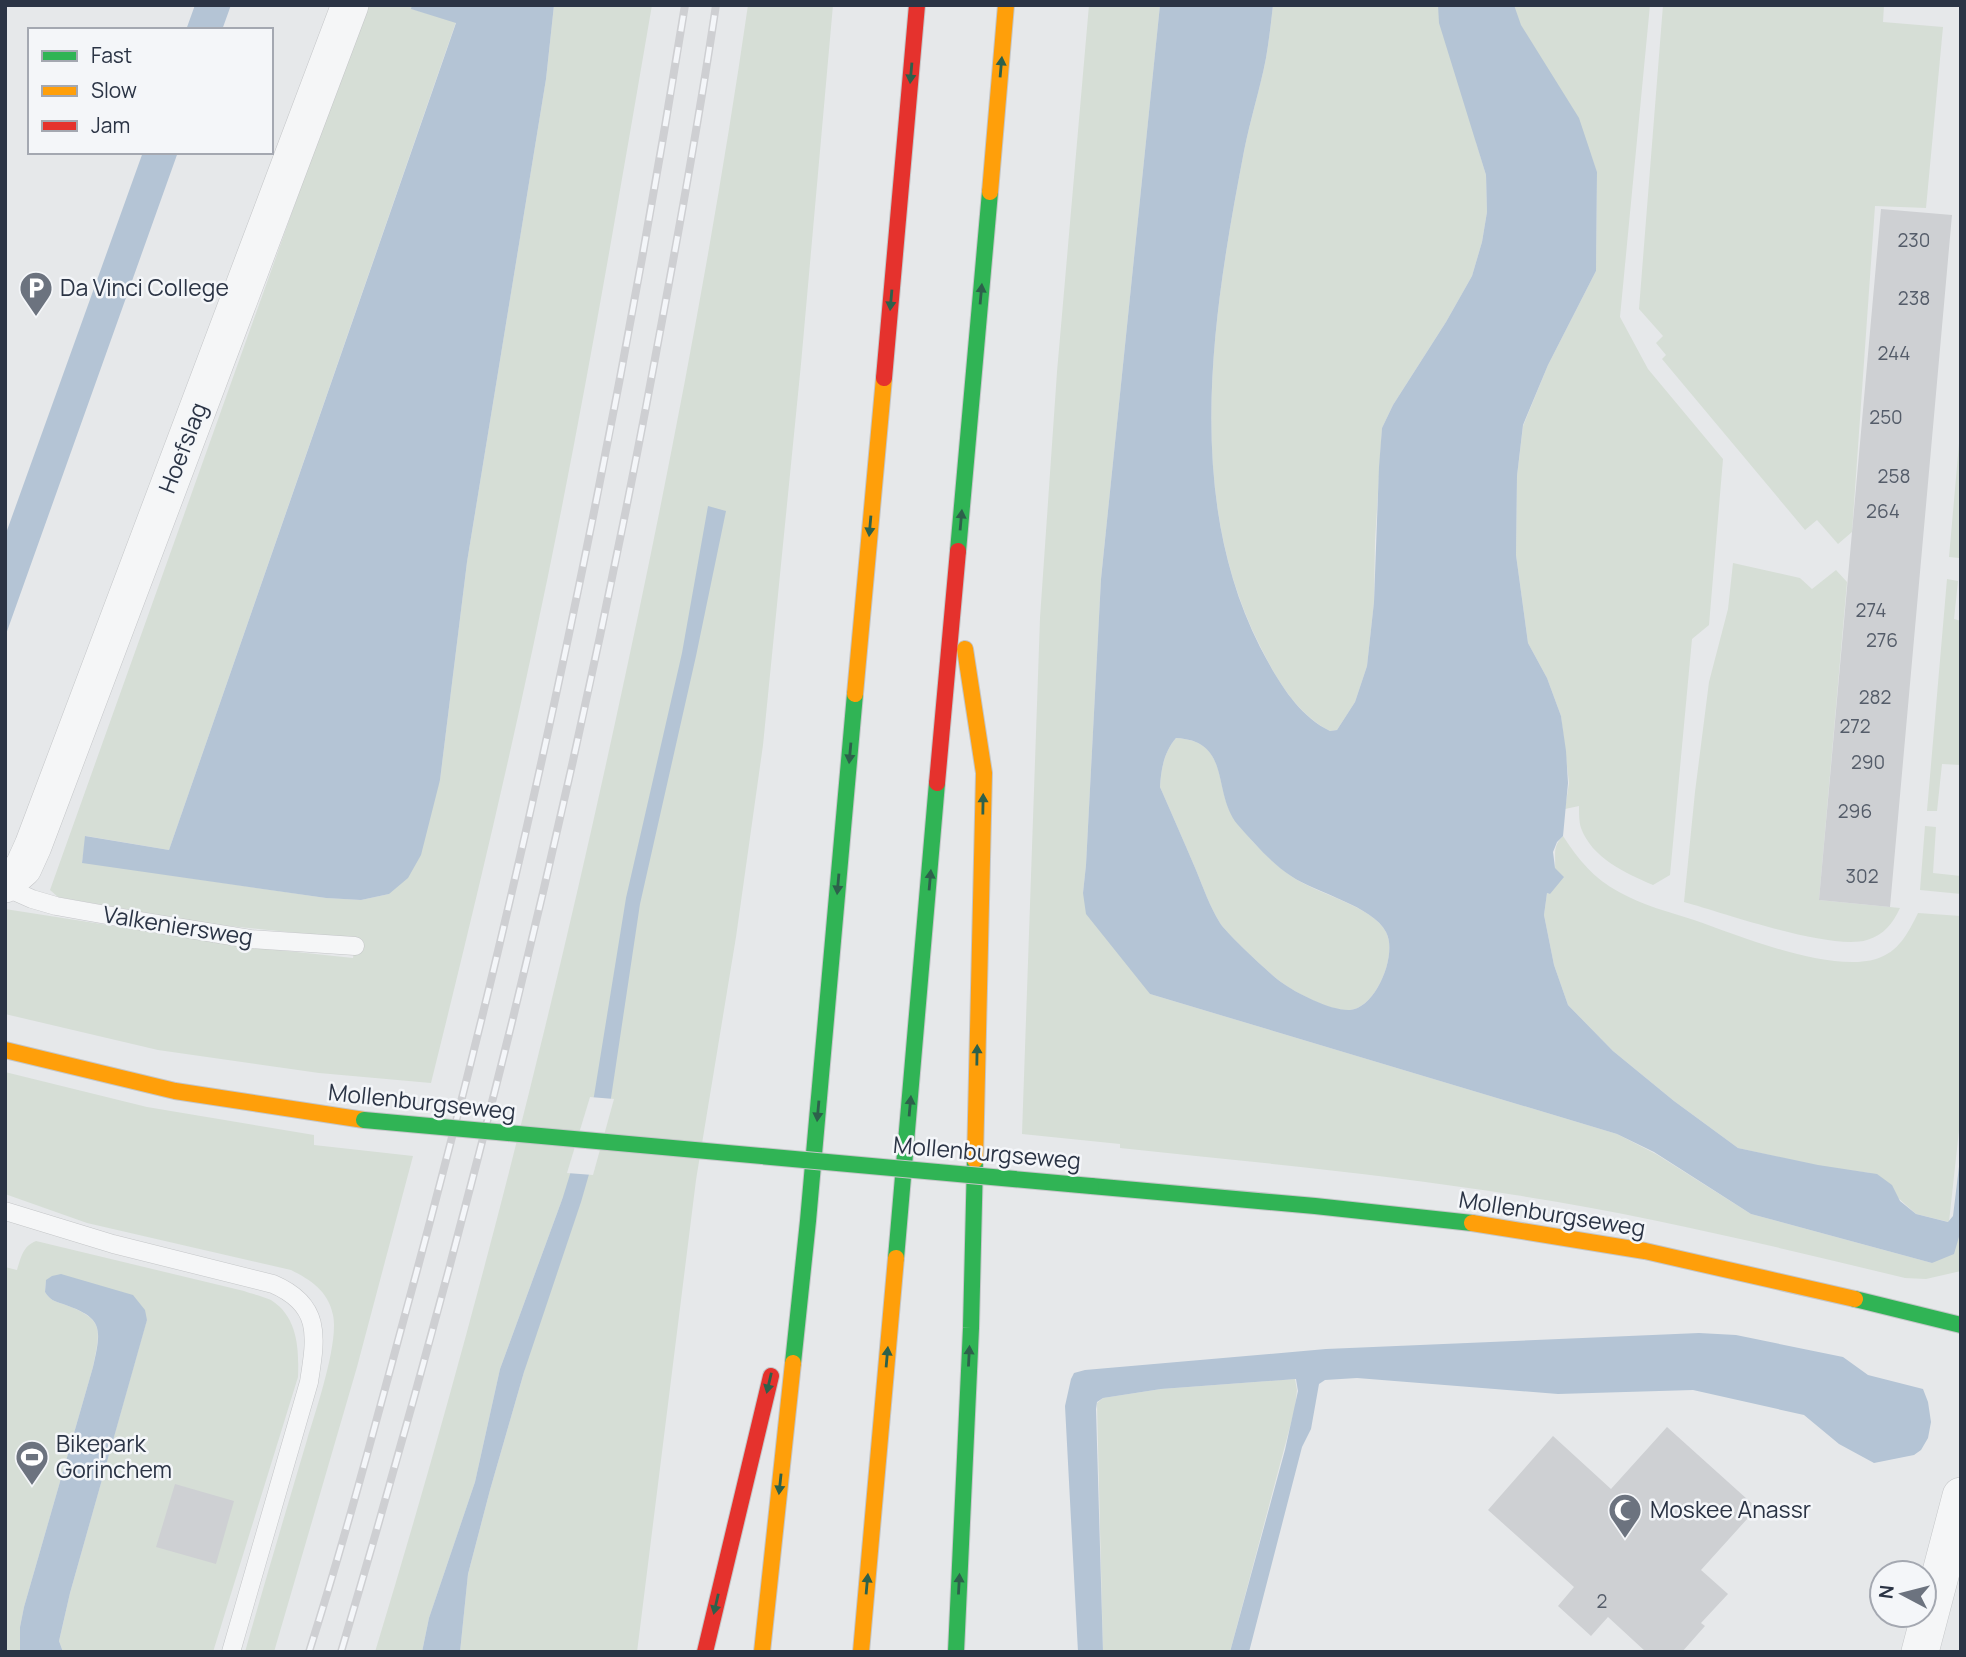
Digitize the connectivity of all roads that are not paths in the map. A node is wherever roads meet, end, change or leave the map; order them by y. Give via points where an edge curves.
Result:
1 (350, 5) edge
2 (918, 5) edge
3 (1006, 5) edge
4 (956, 588) junction
5 (5, 886) edge
6 (355, 946) dead end
7 (5, 1050) edge
8 (5, 1211) edge
9 (808, 1221) junction
10 (1961, 1325) edge
11 (1961, 1496) edge
12 (231, 1652) edge
13 (705, 1652) edge
14 (762, 1652) edge
15 (861, 1652) edge
16 (956, 1652) edge
17 (1920, 1652) edge

1 - 5 street, Hoefslag via 33,846 23,868
2 -> 9 main road
4 -> 3 main road
15 -> 4 main road
16 -> 4 main road via 971,1328 984,773
5 - 6 lane, Valkeniersweg via 56,906 140,921 250,939
7 - 10 main road, Mollenburgseweg, bridge via 175,1091 364,1120 1395,1213 1539,1232 1667,1255
8 - 12 lane via 273,1284 290,1291 312,1318 309,1382
9 -> 13 main road
9 -> 14 main road
11 - 17 street

